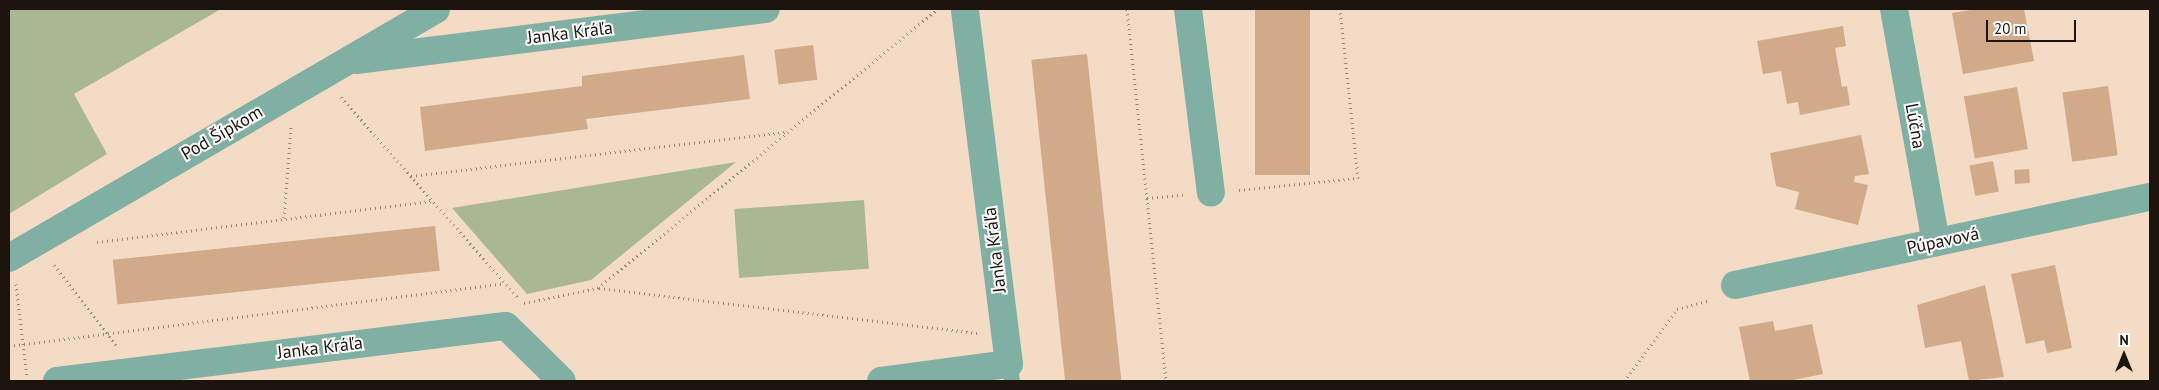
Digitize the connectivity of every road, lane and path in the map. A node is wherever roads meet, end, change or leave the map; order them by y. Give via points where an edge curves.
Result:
1 (436, 9) edge
2 (766, 9) edge
3 (940, 9) edge
4 (965, 9) edge
5 (1127, 9) edge
6 (1188, 9) edge
7 (1340, 9) edge
8 (1894, 9) edge
9 (343, 61) junction
10 (339, 95) dead end
11 (292, 118) dead end
12 (787, 132) junction
13 (411, 176) junction
14 (1210, 193) junction
15 (2150, 197) edge
16 (1146, 198) junction
17 (432, 200) junction
18 (284, 218) junction
19 (1936, 242) junction
20 (86, 243) dead end
21 (48, 257) dead end
22 (12, 267) edge
23 (505, 283) junction
24 (1735, 285) joint
25 (598, 288) junction
26 (523, 304) junction
27 (506, 326) junction
28 (107, 333) junction
29 (1006, 337) junction
30 (23, 344) junction
31 (9, 346) edge
32 (135, 370) junction
33 (1011, 373) edge
34 (28, 381) edge
35 (57, 381) edge
36 (562, 381) edge
37 (881, 381) edge
38 (1166, 381) edge
39 (1624, 381) edge

1 - 9 street, Pod Šípkom
2 - 9 street, Janka Kráľa
3 - 12 path
4 - 29 street, Janka Kráľa
5 - 16 path
6 - 14 street
7 - 14 path via 1358,178
8 - 19 street, Lúčna
9 - 22 street, Pod Šípkom
10 - 13 path
11 - 18 path
12 - 13 path
12 - 25 path
13 - 17 path
14 - 16 path
15 - 19 street, Púpavová
16 - 38 path
17 - 18 path
17 - 23 path
18 - 20 path
19 - 24 street, Púpavová
21 - 28 path
22 - 30 path
23 - 26 path
23 - 28 path
24 - 39 path via 1729,296 1677,309
25 - 26 path
25 - 29 path
26 - 27 path
27 - 32 street, Janka Kráľa
27 - 36 street
28 - 30 path
28 - 32 path
29 - 33 street, Janka Kráľa
30 - 31 path
30 - 34 path
32 - 35 street, Janka Kráľa
33 - 37 street, Janka Kráľa

